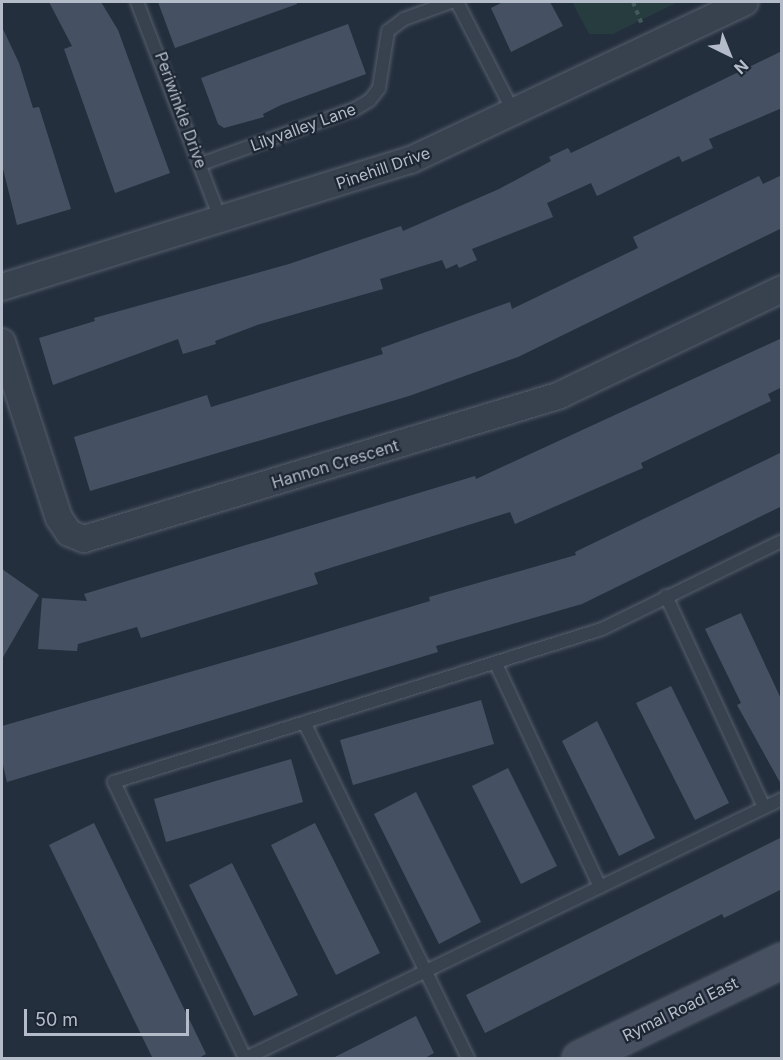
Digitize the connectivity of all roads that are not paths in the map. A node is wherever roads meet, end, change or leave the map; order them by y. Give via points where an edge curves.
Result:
1 (137, 2) edge
2 (451, 2) edge
3 (457, 2) edge
4 (745, 2) edge
5 (514, 113) junction
6 (201, 164) junction
7 (221, 221) junction
8 (2, 287) edge
9 (782, 289) edge
10 (2, 342) edge
11 (782, 541) edge
12 (666, 596) junction
13 (496, 664) junction
14 (305, 724) junction
15 (782, 799) edge
16 (764, 807) junction
17 (600, 887) junction
18 (782, 960) edge
19 (424, 973) junction
20 (245, 1059) edge
21 (468, 1059) edge
22 (579, 1059) edge

1 - 6 lane, Periwinkle Drive
2 - 6 lane, Lilyvalley Lane via 404,19 388,31 380,88 370,100 355,109
3 - 5 lane
4 - 5 street, Pinehill Drive
5 - 7 street, Pinehill Drive via 411,160
6 - 7 lane, Periwinkle Drive
7 - 8 street, Pinehill Drive
9 - 10 street, Hannon Crescent via 560,395 84,539 69,533 59,518
11 - 12 lane
12 - 13 lane via 602,628
12 - 16 lane
13 - 14 lane
13 - 17 lane
14 - 19 lane
14 - 20 lane via 114,782
15 - 16 lane
16 - 17 lane
17 - 19 lane
18 - 22 main road, Rymal Road East
19 - 20 lane
19 - 21 lane

